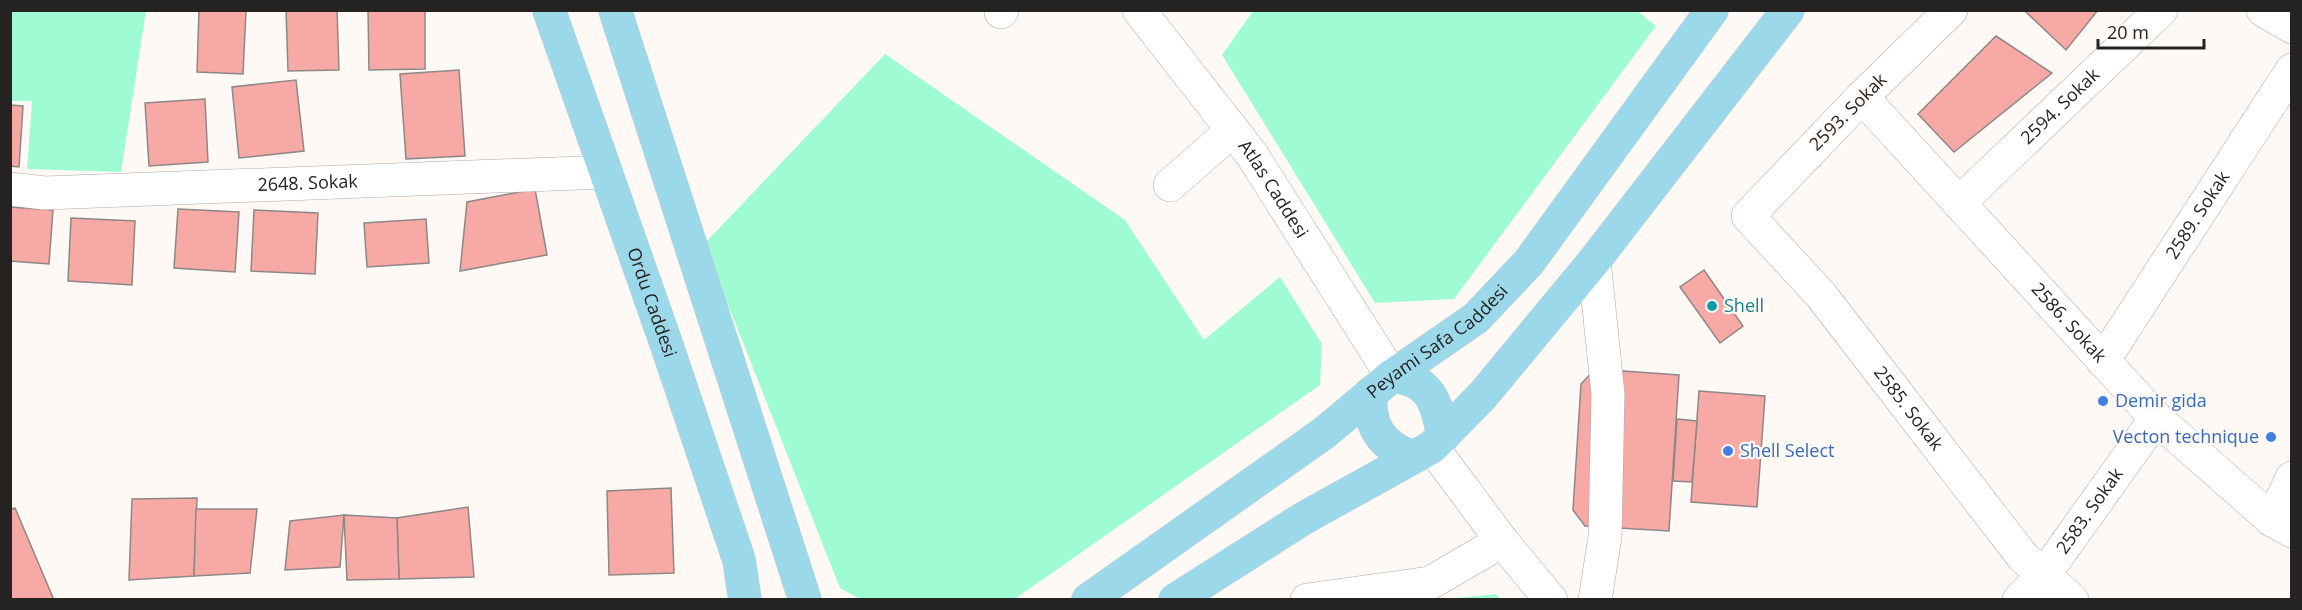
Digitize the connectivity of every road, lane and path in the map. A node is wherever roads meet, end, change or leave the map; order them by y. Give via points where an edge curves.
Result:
1 (549, 10) edge
2 (615, 10) edge
3 (1139, 10) edge
4 (1712, 10) edge
5 (1788, 10) edge
6 (1951, 10) edge
7 (2161, 10) edge
8 (2263, 10) edge
9 (2292, 27) edge
10 (2292, 70) edge
11 (1862, 97) junction
12 (1233, 130) junction
13 (606, 172) junction
14 (1170, 185) dead end
15 (10, 189) edge
16 (1959, 203) junction
17 (1748, 216) joint
18 (1594, 261) junction
19 (2103, 361) junction
20 (1381, 385) junction
21 (2156, 418) junction
22 (1430, 447) junction
23 (2292, 478) edge
24 (2282, 525) edge
25 (1502, 542) junction
26 (2044, 575) junction
27 (1431, 591) edge
28 (745, 600) edge
29 (805, 600) edge
30 (1088, 600) edge
31 (1175, 600) edge
32 (1307, 600) edge
33 (1551, 600) edge
34 (1595, 600) edge
35 (2019, 600) edge
36 (2072, 600) edge

1 - 13 main road, Ordu Caddesi
2 - 29 main road
3 - 12 street, Atlas Caddesi
4 - 20 main road, Peyami Safa Caddesi via 1529,262 1476,318
5 - 18 main road
6 - 11 street, 2593. Sokak
7 - 16 street, 2594. Sokak
8 - 9 street
10 - 19 street, 2589. Sokak
11 - 16 street, 2586. Sokak
11 - 17 street, 2593. Sokak
12 - 14 street
12 - 20 street, Atlas Caddesi via 1252,155
13 - 15 street, 2648. Sokak via 45,193
13 - 28 main road, Ordu Caddesi via 739,560
16 - 19 street, 2586. Sokak
17 - 26 street, 2585. Sokak via 1821,295 2023,557
18 - 22 main road via 1483,395
18 - 34 street via 1608,394 1605,537
19 - 21 street, 2586. Sokak
20 - 22 main road via 1370,409 1375,429 1391,446
20 - 22 main road via 1405,377 1419,382 1430,394 1439,412
20 - 30 main road, Peyami Safa Caddesi via 1324,433
21 - 24 street, 2586. Sokak
21 - 26 street, 2583. Sokak
22 - 25 street
22 - 31 main road via 1304,518
23 - 24 street
25 - 27 street
25 - 33 street
26 - 35 street, 2583. Sokak
26 - 36 street, 2585. Sokak
27 - 32 street

